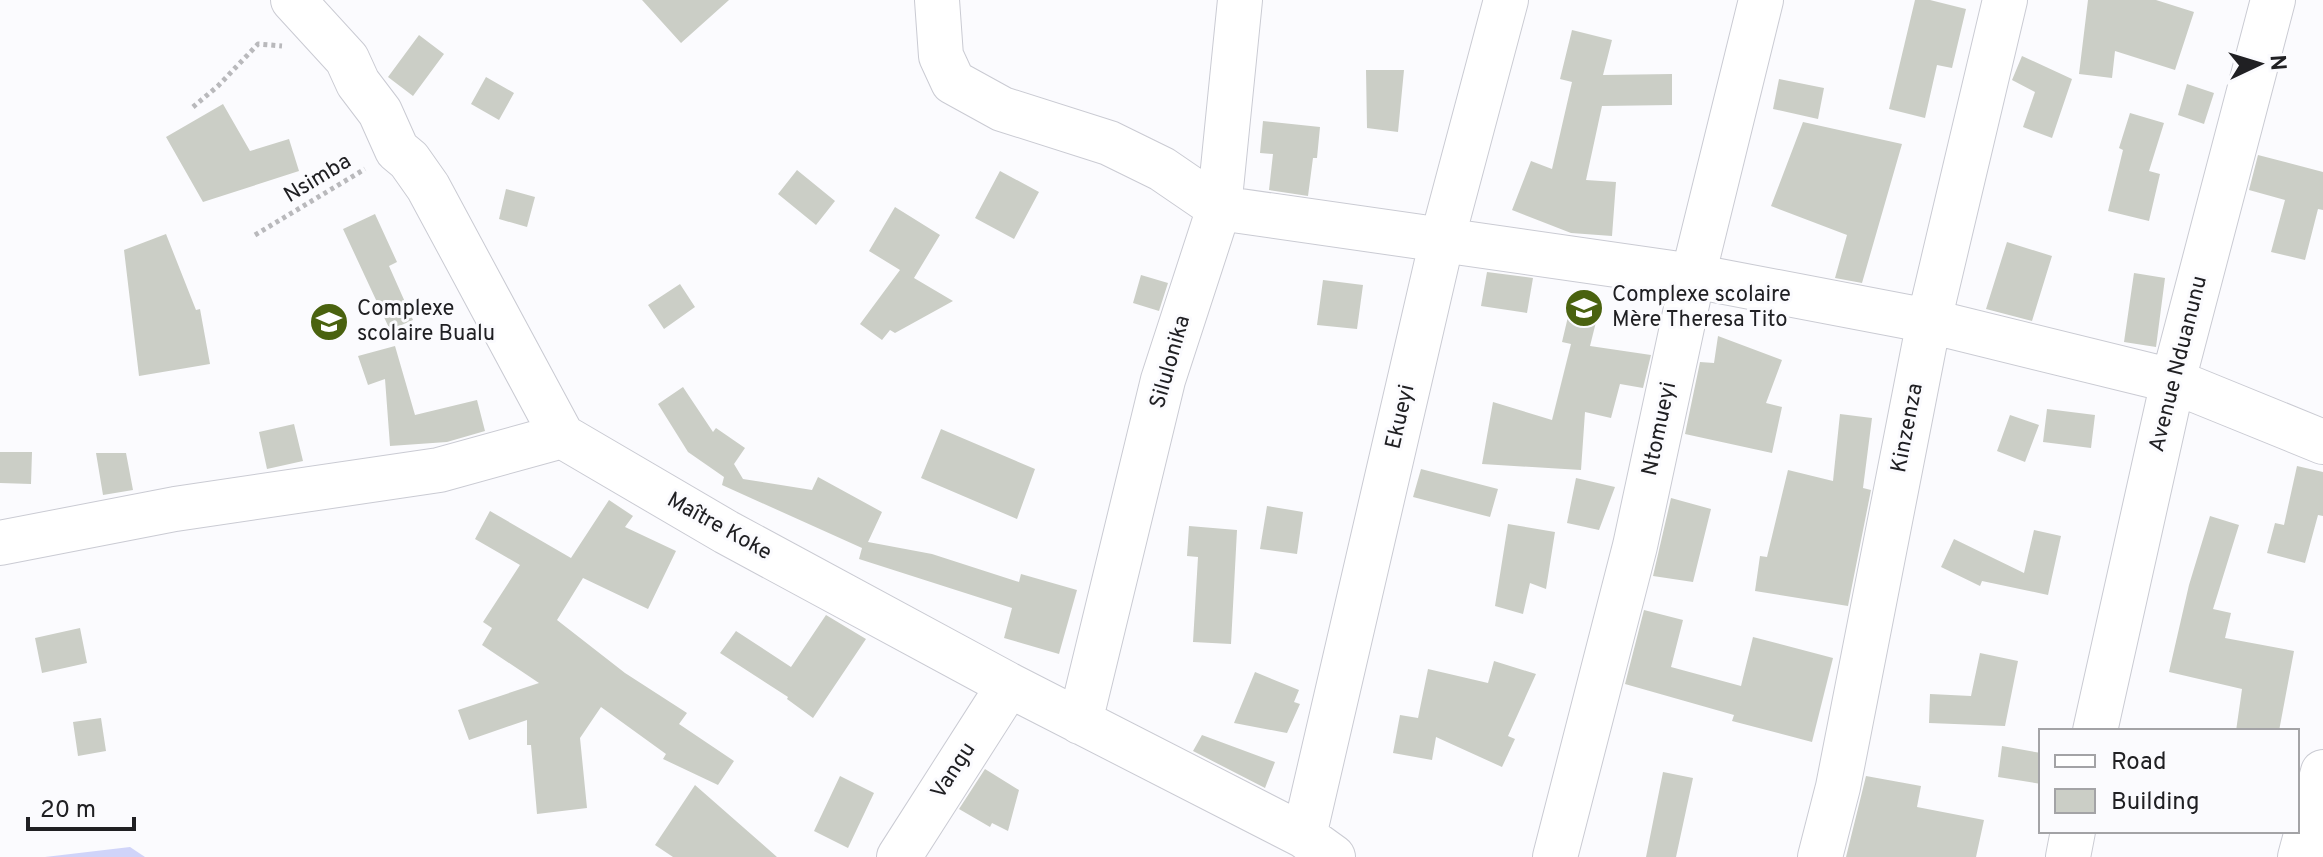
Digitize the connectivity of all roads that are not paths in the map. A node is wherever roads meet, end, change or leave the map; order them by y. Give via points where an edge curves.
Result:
1 (293, 0) edge
2 (937, 0) edge
3 (1240, 0) edge
4 (1506, 0) edge
5 (1761, 0) edge
6 (2005, 0) edge
7 (2273, 0) edge
8 (1219, 208) junction
9 (1442, 240) junction
10 (1693, 276) junction
11 (1929, 321) junction
12 (2173, 381) junction
13 (562, 436) junction
14 (2323, 442) edge
15 (0, 543) edge
16 (1009, 685) junction
17 (1080, 722) junction
18 (2095, 729) edge
19 (2323, 772) edge
20 (2073, 833) edge
21 (1319, 846) edge
22 (899, 857) edge
23 (1555, 857) edge
24 (1820, 857) edge
25 (2068, 857) edge
26 (2300, 857) edge

1 - 13 street via 347,59 397,150 428,187
2 - 8 street via 941,56 953,82 1002,109 1109,143 1162,169
3 - 8 street, Silulonika
4 - 9 street, Ekueyi
5 - 10 street, Ntomueyi
6 - 11 street, Kinzenza
7 - 12 street, Avenue Nduanunu
8 - 9 street
8 - 17 street, Silulonika via 1163,380
9 - 10 street
9 - 21 street, Ekueyi
10 - 11 street
10 - 23 street, Ntomueyi via 1635,546
11 - 12 street
11 - 24 street, Kinzenza
12 - 14 street
12 - 18 street, Avenue Nduanunu
13 - 15 street via 439,470 175,509
13 - 16 street, Maître Koke via 726,532
16 - 17 street, Maître Koke
16 - 22 street, Vangu
17 - 21 street, Maître Koke
19 - 26 street
20 - 25 street

